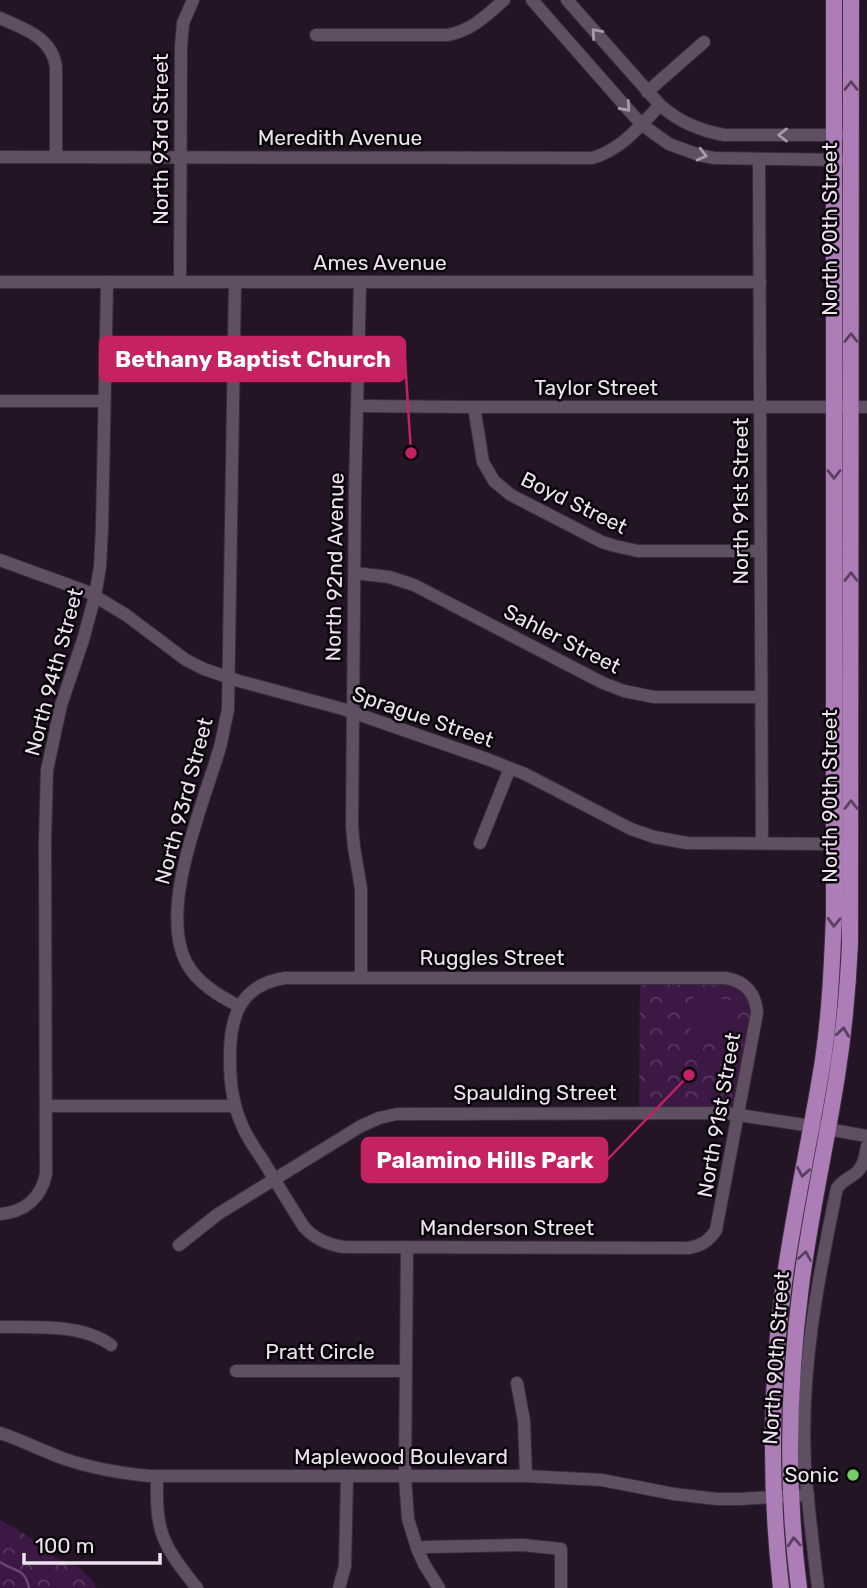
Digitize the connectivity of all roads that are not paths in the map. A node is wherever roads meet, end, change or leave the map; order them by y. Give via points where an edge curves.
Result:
1 (193, 0) edge
2 (504, 0) edge
3 (532, 0) edge
4 (567, 0) edge
5 (834, 0) edge
6 (851, 0) edge
7 (0, 18) edge
8 (316, 35) dead end
9 (704, 42) dead end
10 (647, 92) junction
11 (660, 105) junction
12 (641, 124) junction
13 (834, 135) junction
14 (851, 135) junction
15 (0, 157) edge
16 (56, 157) junction
17 (181, 157) junction
18 (759, 160) junction
19 (834, 160) junction
20 (851, 160) junction
21 (180, 281) junction
22 (0, 282) edge
23 (235, 282) junction
24 (760, 282) junction
25 (107, 283) junction
26 (360, 283) junction
27 (0, 401) edge
28 (103, 401) junction
29 (358, 406) junction
30 (834, 406) junction
31 (859, 406) edge
32 (761, 407) junction
33 (474, 408) junction
34 (760, 551) junction
35 (0, 560) edge
36 (355, 573) junction
37 (95, 597) junction
38 (229, 677) junction
39 (761, 697) junction
40 (353, 713) junction
41 (510, 768) junction
42 (480, 843) dead end
43 (762, 843) junction
44 (834, 843) junction
45 (851, 844) junction
46 (361, 977) junction
47 (750, 991) joint
48 (239, 1006) junction
49 (235, 1106) junction
50 (46, 1107) junction
51 (739, 1114) junction
52 (811, 1126) junction
53 (828, 1129) junction
54 (867, 1136) edge
55 (867, 1146) edge
56 (274, 1179) junction
57 (0, 1214) edge
58 (704, 1243) joint
59 (179, 1245) dead end
60 (407, 1248) junction
61 (0, 1327) edge
62 (111, 1345) dead end
63 (236, 1371) dead end
64 (405, 1371) junction
65 (517, 1383) dead end
66 (0, 1433) edge
67 (157, 1476) junction
68 (526, 1476) junction
69 (347, 1477) junction
70 (405, 1477) junction
71 (792, 1495) junction
72 (808, 1495) junction
73 (774, 1496) junction
74 (417, 1548) junction
75 (433, 1586) edge
76 (197, 1588) edge
77 (339, 1588) edge
78 (561, 1588) edge
79 (781, 1588) edge
80 (799, 1588) edge
81 (818, 1588) edge

1 - 17 street, North 93rd Street via 181,32
2 - 8 street via 474,26 454,34
3 -> 12 street
10 -> 4 street
5 - 13 main road, North 90th Street
14 -> 6 main road, North 90th Street
7 - 16 street via 41,38 54,56
9 - 10 street
10 - 11 street
11 - 12 street, Meredith Avenue
13 -> 11 street via 709,133 679,120
12 - 17 street, Meredith Avenue via 614,150 592,158
12 -> 18 street via 670,144 699,155
13 - 14 street
13 - 19 main road, North 90th Street
14 - 20 main road, North 90th Street
15 - 16 street, Meredith Avenue
16 - 17 street, Meredith Avenue
17 - 21 street, North 93rd Street
18 - 19 street
18 - 24 street, North 91st Street
19 - 20 street
19 - 30 main road, North 90th Street
31 -> 20 main road, North 90th Street
21 - 23 street, Ames Avenue
21 - 25 street, Ames Avenue
22 - 25 street, Ames Avenue
23 - 26 street, Ames Avenue
23 - 38 street, North 93rd Street
24 - 26 street, Ames Avenue
24 - 32 street, North 91st Street
25 - 28 street, North 94th Street
26 - 29 street, North 92nd Avenue
27 - 28 street
28 - 37 street, North 94th Street via 102,528
29 - 33 street, Taylor Street
29 - 36 street, North 92nd Avenue
30 - 31 street, Taylor Street
30 - 32 street, Taylor Street
30 -> 44 main road, North 90th Street
45 -> 31 main road, North 90th Street
32 - 33 street, Taylor Street
32 - 34 street, North 91st Street
33 - 34 street, Boyd Street via 483,462 494,481 511,495 602,542 649,552
34 - 39 street, North 91st Street
35 - 37 street, Sprague Street
36 - 39 street, Sahler Street via 414,585 624,691 654,697
36 - 40 street, North 92nd Avenue
37 - 38 street, Sprague Street via 186,660
37 - 50 street, North 94th Street via 61,705 47,770
38 - 40 street, Sprague Street
38 - 48 street, North 93rd Street via 224,733 180,881 178,927 190,968 207,987
39 - 43 street, North 91st Street
40 - 41 street, Sprague Street
40 - 46 street, North 92nd Avenue via 352,826 361,889
41 - 42 street
41 - 43 street, Sprague Street via 654,837 687,843
43 - 44 street, Sprague Street
44 - 45 street, Sprague Street
44 -> 52 main road, North 90th Street via 831,985
53 -> 45 main road, North 90th Street via 847,1000
46 - 47 street, Ruggles Street via 725,978
46 - 48 street, Ruggles Street via 276,979 254,989
47 - 51 street, North 91st Street via 757,1013
48 - 49 street via 229,1041
49 - 50 street
49 - 56 street
50 - 57 street, North 94th Street via 46,1174 41,1189 25,1207
51 - 52 street, Spaulding Street
51 - 56 street, Spaulding Street via 397,1114 361,1126
51 - 58 street, North 91st Street via 718,1224
52 - 53 street, Spaulding Street
52 -> 73 main road, North 90th Street via 779,1320
53 - 54 street, Spaulding Street
71 -> 53 main road, North 90th Street via 790,1414 795,1336
55 - 72 street via 863,1165 837,1188 817,1290 806,1405
56 - 59 street, Spaulding Street
56 - 60 street, Manderson Street via 313,1236 343,1247
58 - 60 street, Manderson Street via 688,1248
60 - 64 street
61 - 62 street via 75,1331
63 - 64 street, Pratt Circle
64 - 70 street
65 - 68 street
66 - 67 street, Maplewood Boulevard via 90,1467
67 - 69 street, Maplewood Boulevard
67 - 76 street via 162,1534
68 - 70 street, Maplewood Boulevard
68 - 73 street, Maplewood Boulevard via 602,1480 702,1498
69 - 70 street, Maplewood Boulevard
69 - 77 street via 345,1566
70 - 74 street via 408,1519
71 - 72 street, Maplewood Boulevard
71 - 73 street, Maplewood Boulevard
80 -> 71 main road, North 90th Street
72 - 81 street
73 - 79 main road, North 90th Street
74 - 75 street
74 - 78 street via 523,1545 561,1549

